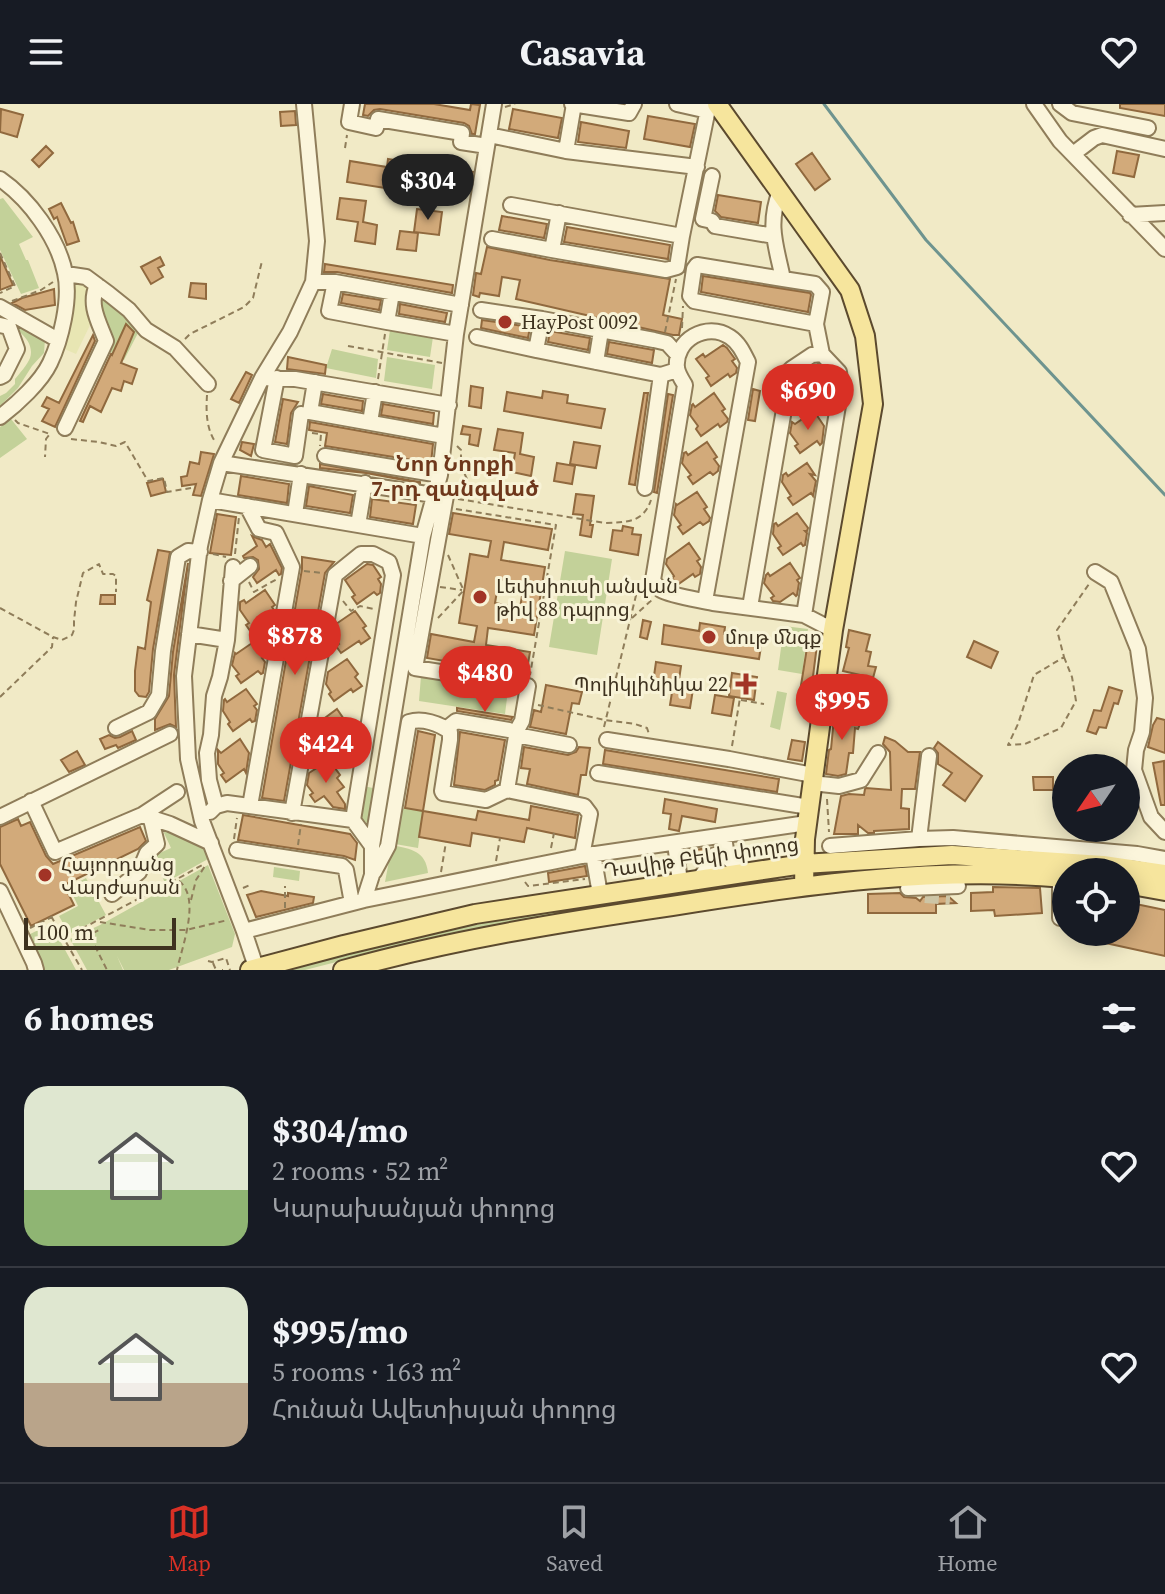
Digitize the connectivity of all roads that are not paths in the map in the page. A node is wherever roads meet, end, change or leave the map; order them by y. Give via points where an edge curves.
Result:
1 (352, 104) edge
2 (494, 104) edge
3 (573, 104) edge
4 (634, 104) edge
5 (677, 104) edge
6 (1034, 104) edge
7 (1060, 104) edge
8 (301, 105) edge
9 (711, 106) edge
10 (1090, 117) junction
11 (1148, 128) dead end
12 (488, 141) junction
13 (1086, 144) junction
14 (1165, 149) edge
15 (566, 151) junction
16 (1073, 154) junction
17 (697, 167) junction
18 (712, 176) dead end
19 (0, 179) edge
20 (780, 191) junction
21 (511, 205) dead end
22 (559, 213) junction
23 (1165, 213) edge
24 (1130, 215) junction
25 (682, 236) junction
26 (774, 236) junction
27 (492, 239) dead end
28 (1165, 249) edge
29 (552, 250) junction
30 (66, 275) junction
31 (783, 279) junction
32 (313, 282) junction
33 (335, 282) junction
34 (97, 285) junction
35 (392, 293) junction
36 (5, 304) edge
37 (461, 305) junction
38 (481, 310) dead end
39 (542, 319) junction
40 (816, 324) junction
41 (0, 325) edge
42 (387, 325) junction
43 (601, 331) junction
44 (456, 334) junction
45 (477, 337) dead end
46 (58, 340) junction
47 (536, 350) junction
48 (822, 354) junction
49 (596, 362) junction
50 (678, 362) junction
51 (661, 375) junction
52 (0, 377) edge
53 (270, 378) junction
54 (315, 382) junction
55 (208, 384) road end
56 (376, 389) junction
57 (449, 405) junction
58 (4, 414) edge
59 (301, 414) dead end
60 (370, 422) junction
61 (59, 434) road end
62 (444, 436) junction
63 (325, 456) dead end
64 (221, 463) junction
65 (301, 474) junction
66 (440, 475) junction
67 (365, 483) junction
68 (645, 488) dead end
69 (441, 499) junction
70 (210, 500) junction
71 (244, 506) junction
72 (295, 514) junction
73 (358, 525) junction
74 (423, 536) junction
75 (200, 552) junction
76 (237, 569) road end
77 (1095, 572) road end
78 (705, 601) junction
79 (750, 607) junction
80 (804, 615) junction
81 (833, 630) junction
82 (189, 634) junction
83 (227, 640) junction
84 (163, 651) junction
85 (187, 654) junction
86 (185, 705) junction
87 (213, 708) junction
88 (116, 728) dead end
89 (446, 729) junction
90 (512, 733) junction
91 (170, 734) dead end
92 (607, 740) dead end
93 (569, 745) dead end
94 (878, 753) dead end
95 (929, 756) dead end
96 (598, 773) dead end
97 (817, 781) junction
98 (507, 790) junction
99 (177, 792) dead end
100 (31, 801) junction
101 (216, 806) junction
102 (245, 806) junction
103 (297, 813) junction
104 (808, 815) junction
105 (0, 817) edge
106 (146, 817) junction
107 (353, 820) junction
108 (202, 821) junction
109 (1165, 832) edge
110 (724, 836) junction
111 (919, 839) junction
112 (211, 843) junction
113 (675, 843) junction
114 (235, 846) road end
115 (372, 846) junction
116 (830, 846) road end
117 (1086, 850) junction
118 (726, 853) junction
119 (588, 855) junction
120 (1095, 858) edge
121 (1165, 859) edge
122 (1052, 862) edge
123 (803, 864) junction
124 (1140, 870) edge
125 (743, 873) junction
126 (1165, 874) edge
127 (372, 875) junction
128 (1052, 879) edge
129 (690, 881) junction
130 (905, 883) junction
131 (598, 886) junction
132 (804, 886) junction
133 (1140, 887) edge
134 (0, 891) edge
135 (1165, 891) edge
136 (112, 894) dead end
137 (925, 896) tunnel mouth
138 (358, 901) junction
139 (244, 931) junction
140 (254, 969) edge
141 (36, 970) edge
142 (343, 970) edge

1 - 12 street via 349,122 376,128 378,119 462,133 461,142
2 - 12 street
3 - 4 street via 629,113
3 - 15 street
5 - 9 street
6 - 16 street
7 - 10 street
8 - 32 street via 317,241
9 - 17 street
9 - 20 main road
10 - 11 street
10 - 13 street
12 - 15 street
12 - 37 street
13 - 14 street via 1102,135
13 - 16 street
15 - 17 street
16 - 24 street
17 - 25 street
18 - 26 street via 703,219 715,226
19 - 30 street via 30,204
20 - 26 street via 772,217
20 - 81 main road via 850,290 865,336 873,404
21 - 22 street
22 - 25 street
22 - 29 street
23 - 24 street
24 - 28 street
25 - 29 street via 677,272
26 - 31 street
27 - 29 street
30 - 34 street via 86,277
30 - 46 street
31 - 40 street via 815,284 822,292
31 - 40 street via 697,265 690,296 694,301
32 - 33 street
32 - 53 street
33 - 35 street
33 - 42 street via 329,311
34 - 55 street via 146,330 175,348
34 - 61 street via 94,312 106,341
35 - 37 street
35 - 42 street
36 - 46 street
37 - 44 street
38 - 39 street
39 - 43 street
39 - 47 street
40 - 48 street
41 - 52 street via 9,327 17,349
42 - 44 street
43 - 49 street
43 - 50 street via 667,343
44 - 57 street
45 - 47 street
46 - 58 street via 49,365
47 - 49 street
48 - 79 street via 791,369
48 - 80 street via 839,372 841,387
49 - 51 street
50 - 51 street
50 - 78 street via 685,385 653,580 660,590
50 - 78 street via 686,341 712,330 731,337 748,362
51 - 68 street
53 - 54 street
53 - 59 street via 263,450 295,456
53 - 64 street
54 - 56 street
54 - 60 street via 310,412
56 - 57 street
56 - 60 street
57 - 62 street
60 - 62 street
62 - 66 street
63 - 66 street
64 - 65 street
64 - 70 street
65 - 67 street
65 - 72 street
66 - 69 street
67 - 69 street
67 - 73 street
69 - 74 street
69 - 90 street via 415,668 528,686 522,721
70 - 71 street
70 - 75 street
71 - 72 street
71 - 102 street via 259,529 276,533 298,571
72 - 73 street
73 - 74 street
74 - 115 street
75 - 82 street
75 - 84 street via 178,557
76 - 83 street
77 - 109 street via 1111,582 1138,649 1145,698 1134,770 1151,817
78 - 79 street
79 - 80 street
80 - 81 street
81 - 97 main road
82 - 83 street
82 - 85 street
83 - 87 street
84 - 85 street
84 - 88 street via 159,695 149,712
85 - 86 street
86 - 87 street
86 - 108 street via 188,759
87 - 101 street via 207,753
89 - 90 street via 456,721
89 - 98 street via 450,740 443,793 486,800
89 - 127 street via 417,719 409,722 388,846
90 - 93 street
90 - 98 street
91 - 100 street
92 - 97 street via 729,759
94 - 97 street via 861,780 839,786
95 - 111 street
96 - 104 street
97 - 104 main road
98 - 119 street via 584,806 590,814
99 - 106 street
100 - 105 street
100 - 106 street via 55,852
101 - 102 street
101 - 108 street
102 - 103 street
103 - 107 street
103 - 107 street via 334,581 361,554 373,554 389,562 393,575
104 - 110 street
104 - 123 main road
106 - 112 street
106 - 136 street via 157,844 139,872
107 - 115 street
108 - 112 street
110 - 113 street
110 - 118 street
111 - 116 street
111 - 117 street
112 - 139 street
113 - 119 street
113 - 129 street
114 - 138 street via 342,866
115 - 127 street
117 - 120 street
117 - 121 street
118 - 125 street
118 - 129 street via 715,855
119 - 131 street
119 - 138 street
122 - 123 main road, Դավիթ Բեկի փողոց via 952,855
123 - 125 main road, Դավիթ Բեկի փողոց
123 - 132 main road
124 - 126 main road, Դավիթ Բեկի փողոց
125 - 129 main road, Դավիթ Բեկի փողոց
127 - 138 street
128 - 130 main road via 960,886
129 - 131 main road, Դավիթ Բեկի փողոց
130 - 132 main road
130 - 137 street
131 - 140 main road, Դավիթ Բեկի փողոց
132 - 142 main road via 483,937
133 - 135 main road
134 - 141 street
138 - 139 street
139 - 140 street

